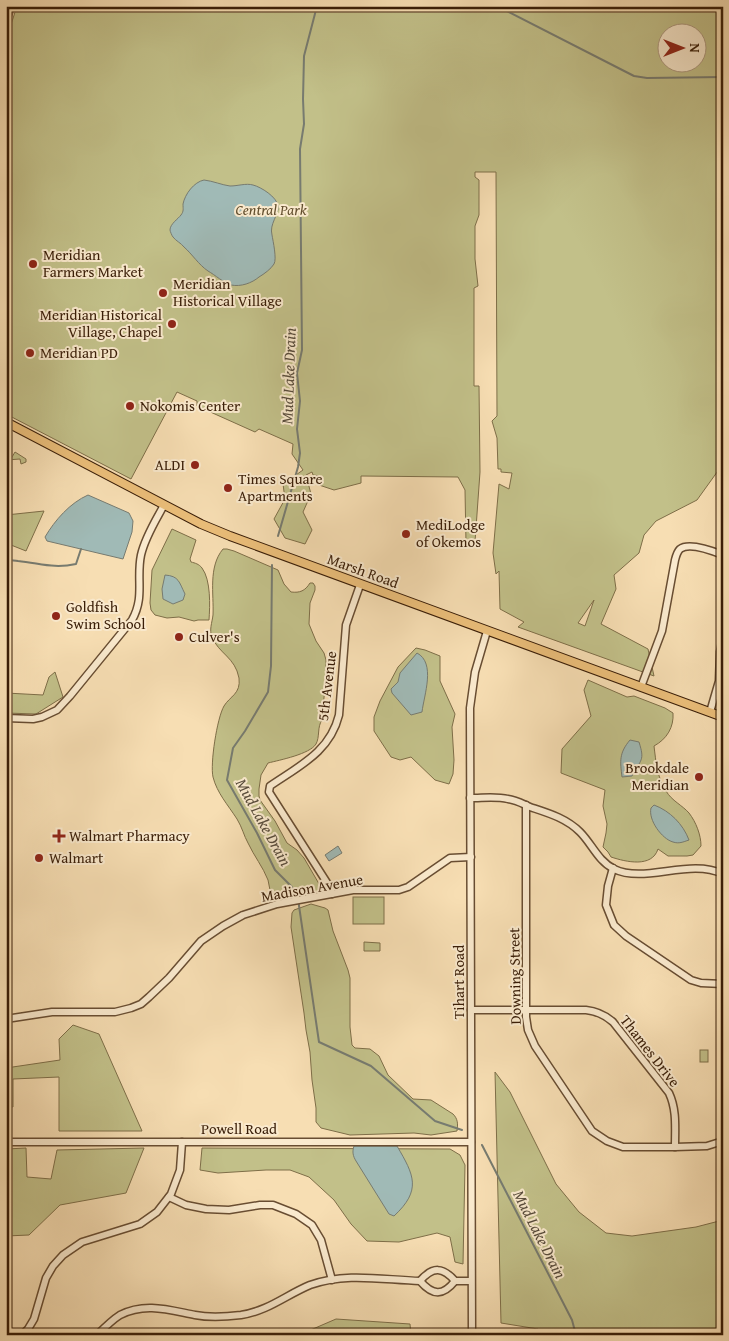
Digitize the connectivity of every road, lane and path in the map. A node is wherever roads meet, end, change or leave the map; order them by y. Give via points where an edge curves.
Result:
1 (11, 6) edge
2 (6, 21) edge
3 (6, 422) edge
4 (164, 505) junction
5 (723, 555) edge
6 (360, 585) junction
7 (487, 631) junction
8 (723, 638) edge
9 (641, 687) junction
10 (710, 712) junction
11 (723, 717) edge
12 (6, 718) edge
13 (470, 798) junction
14 (526, 805) junction
15 (470, 857) junction
16 (613, 868) junction
17 (723, 874) edge
18 (332, 894) junction
19 (723, 984) edge
20 (472, 1010) junction
21 (526, 1010) junction
22 (6, 1020) edge
23 (723, 1141) edge
24 (6, 1142) edge
25 (182, 1142) junction
26 (472, 1142) junction
27 (675, 1147) junction
28 (169, 1197) junction
29 (332, 1280) junction
30 (420, 1281) junction
31 (455, 1281) junction
32 (472, 1281) junction
33 (26, 1334) edge
34 (97, 1335) edge
35 (472, 1335) edge

1 - 2 street
3 - 4 main road, Marsh Road
4 - 6 main road, Marsh Road via 200,524
4 - 12 street via 143,549 140,598 132,620 57,710 33,720
5 - 9 street via 689,546 678,552 662,631
6 - 7 main road, Marsh Road
6 - 18 street, 5th Avenue via 346,625 339,715 335,728 315,755 269,789
7 - 9 main road, Marsh Road
7 - 13 street, Tihart Road via 470,700
8 - 10 street via 719,681
9 - 10 main road, Marsh Road
10 - 11 main road, Marsh Road
13 - 14 street via 504,798
13 - 15 street, Tihart Road
14 - 16 street via 574,827
14 - 21 street, Downing Street
15 - 18 street, Madison Avenue via 450,858 399,890 353,890
15 - 20 street, Tihart Road
16 - 17 street via 632,873 702,868
16 - 19 street via 606,905 614,925 691,980
18 - 22 street, Madison Avenue via 243,915 212,933 149,997 131,1008 115,1012 52,1012
20 - 21 street, Thames Drive
20 - 26 street, Tihart Road
21 - 27 street, Downing Street via 532,1041 592,1131 623,1147
21 - 27 street, Thames Drive via 591,1011 613,1022 669,1093 675,1116
23 - 27 street, Downing Street via 707,1146
24 - 25 street, Powell Road
25 - 26 street, Powell Road
25 - 28 street via 180,1170
26 - 32 street, Tihart Road
28 - 29 street via 206,1210 273,1205 296,1214 312,1225 321,1240
28 - 33 street via 157,1212 140,1224 82,1242 62,1255 43,1284 35,1316
29 - 30 street via 364,1277
29 - 34 street via 311,1285 257,1312 241,1315 214,1317 151,1307 133,1310 118,1316
30 - 31 street via 431,1271 438,1270
30 - 31 street via 429,1290 440,1292
31 - 32 street
32 - 35 street, Tihart Road

